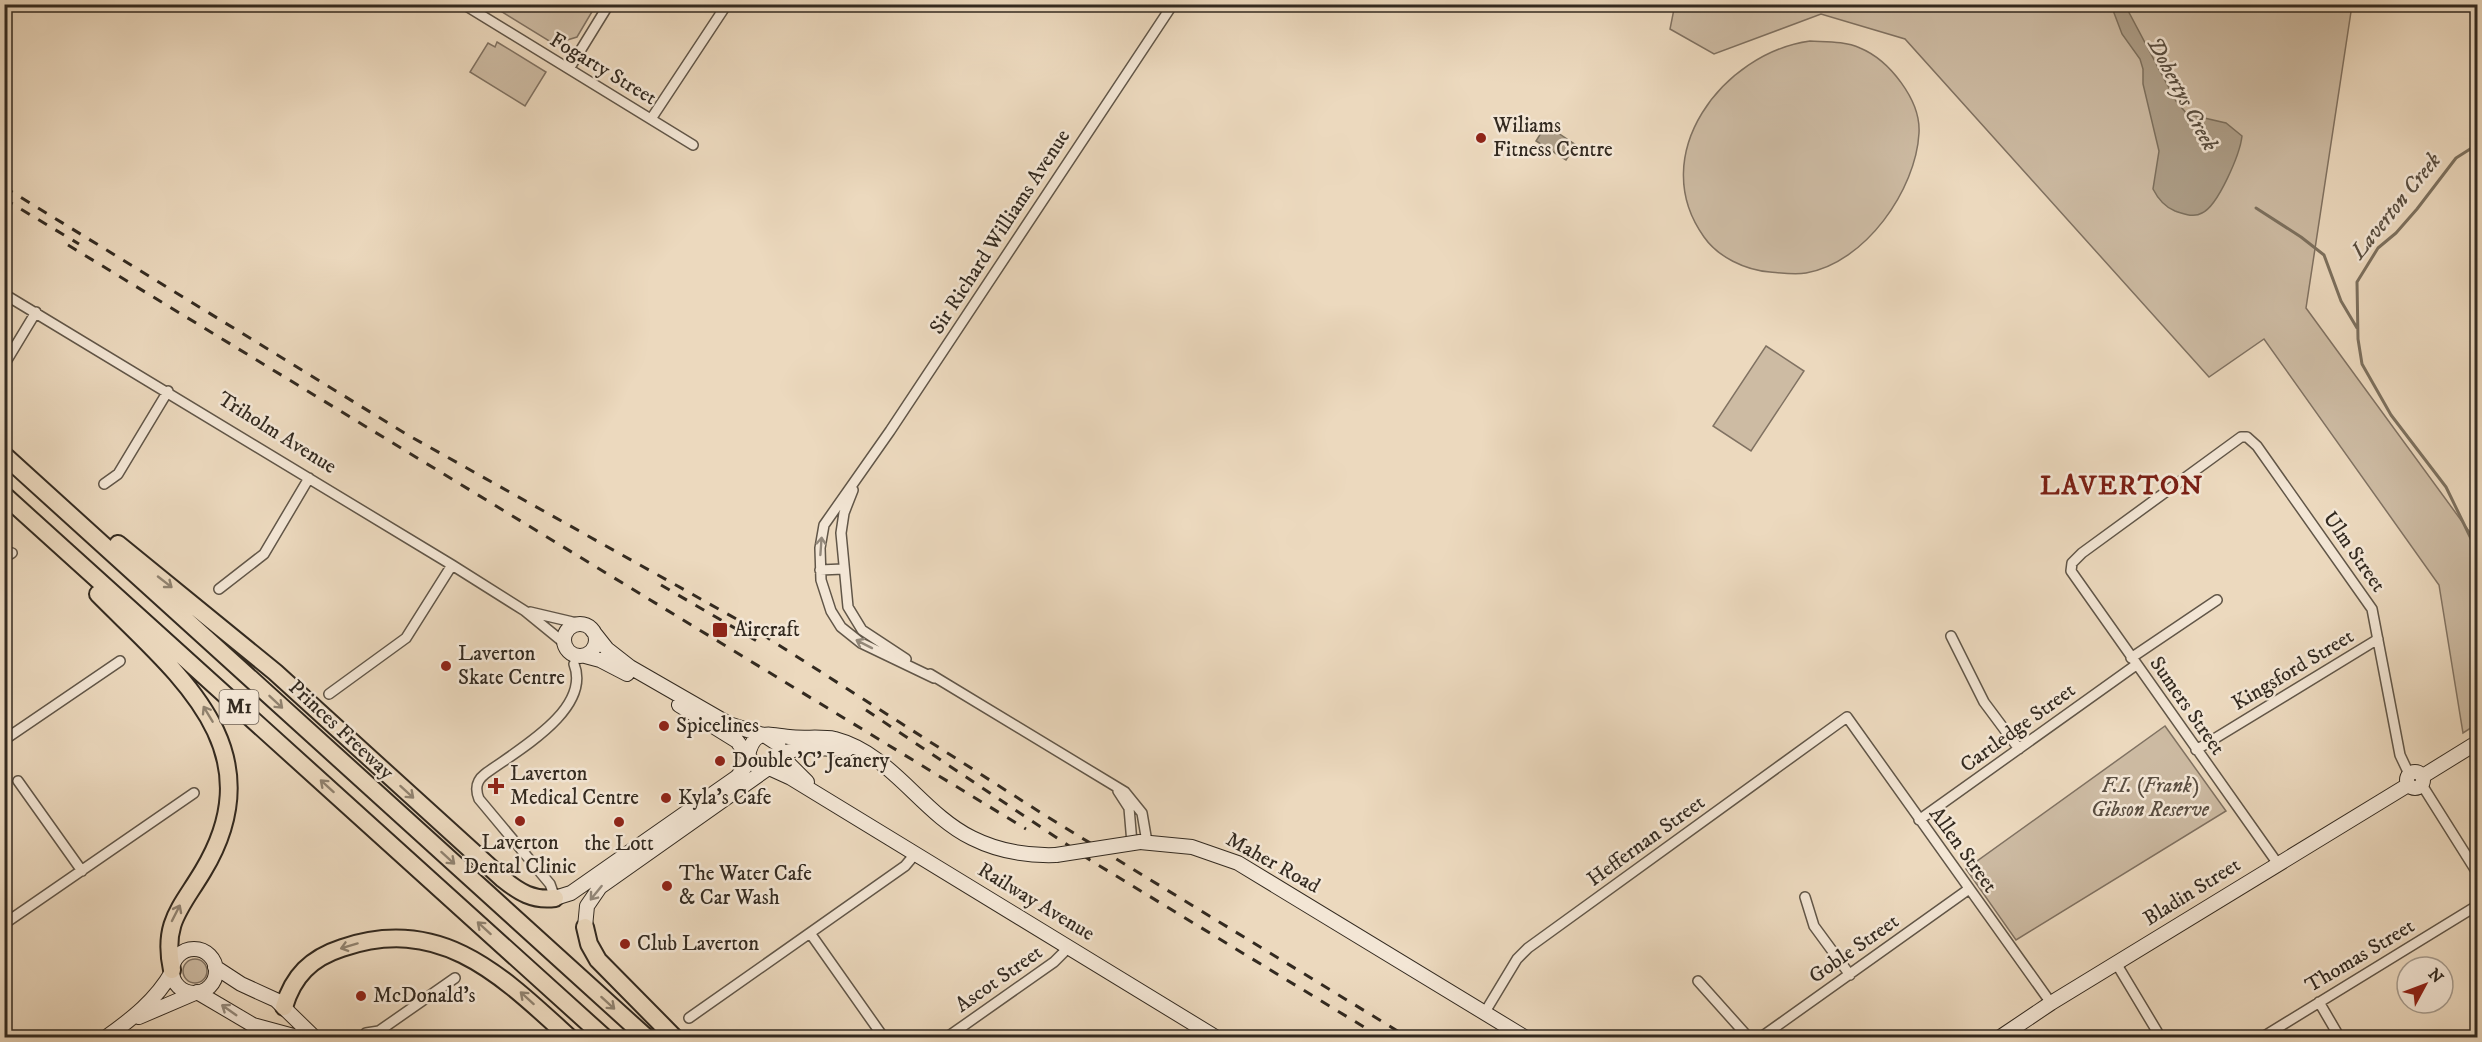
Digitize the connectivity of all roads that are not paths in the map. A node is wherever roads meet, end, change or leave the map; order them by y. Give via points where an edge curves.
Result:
1 (463, 4) edge
2 (609, 4) edge
3 (727, 4) edge
4 (1173, 4) edge
5 (569, 69) junction
6 (651, 120) junction
7 (693, 145) dead end
8 (4, 294) edge
9 (36, 312) junction
10 (4, 365) edge
11 (168, 391) junction
12 (2247, 436) joint
13 (4, 455) edge
14 (309, 478) junction
15 (858, 479) junction
16 (104, 484) dead end
17 (5, 495) edge
18 (452, 565) junction
19 (843, 569) junction
20 (820, 570) junction
21 (219, 589) dead end
22 (2217, 600) dead end
23 (525, 611) junction
24 (587, 627) junction
25 (1951, 636) dead end
26 (2378, 639) junction
27 (563, 642) junction
28 (580, 659) junction
29 (120, 661) dead end
30 (2134, 661) junction
31 (934, 678) junction
32 (329, 694) dead end
33 (1847, 717) joint
34 (764, 735) junction
35 (4, 740) edge
36 (2478, 742) edge
37 (856, 749) junction
38 (2019, 749) junction
39 (2196, 750) junction
40 (782, 754) junction
41 (748, 757) junction
42 (768, 768) junction
43 (2416, 780) junction
44 (18, 781) dead end
45 (1107, 782) junction
46 (194, 793) dead end
47 (831, 803) junction
48 (694, 814) junction
49 (1919, 820) junction
50 (1138, 841) junction
51 (916, 853) junction
52 (2278, 864) junction
53 (618, 867) junction
54 (82, 871) junction
55 (2478, 874) edge
56 (1969, 889) junction
57 (1805, 897) dead end
58 (555, 898) junction
59 (2478, 906) edge
60 (4, 924) edge
61 (585, 927) joint
62 (810, 933) junction
63 (1069, 947) junction
64 (2116, 963) junction
65 (215, 967) junction
66 (172, 971) junction
67 (1850, 975) junction
68 (455, 978) dead end
69 (1698, 981) dead end
70 (196, 993) junction
71 (2319, 1002) junction
72 (2050, 1003) junction
73 (284, 1007) junction
74 (1485, 1012) junction
75 (688, 1018) dead end
76 (127, 1023) junction
77 (260, 1027) junction
78 (105, 1038) edge
79 (301, 1038) edge
80 (315, 1038) edge
81 (366, 1038) edge
82 (570, 1038) edge
83 (605, 1038) edge
84 (647, 1038) edge
85 (675, 1038) edge
86 (884, 1038) edge
87 (946, 1038) edge
88 (1217, 1038) edge
89 (1526, 1038) edge
90 (1749, 1038) edge
91 (1760, 1038) edge
92 (2000, 1038) edge
93 (2162, 1038) edge
94 (2262, 1038) edge
95 (2340, 1038) edge

1 - 5 street, Fogarty Street
2 - 5 street
3 - 6 street
4 - 15 street, Sir Richard Williams Avenue
5 - 6 street, Fogarty Street
6 - 7 street, Fogarty Street
8 - 9 street, Triholm Avenue
9 - 10 street
9 - 11 street, Triholm Avenue
11 - 14 street, Triholm Avenue
11 - 16 street via 118,474
12 - 26 street, Ulm Street via 2372,609
12 - 30 street, Sumers Street via 2236,440 2082,553 2071,567 2076,581
13 -> 58 highway via 275,672 503,879 526,895
13 -> 84 highway, Princes Freeway / M1
14 - 18 street, Triholm Avenue
14 - 21 street via 264,554
15 - 19 street, Sir Richard Williams Avenue via 841,524
20 -> 15 street, Sir Richard Williams Avenue via 824,525
66 -> 17 highway via 168,942 171,924 210,859 226,811 227,764 219,734 188,687
83 -> 17 highway, M1
18 - 23 street, Triholm Avenue
18 - 32 street via 406,638
19 - 20 street
19 - 31 street, Sir Richard Williams Avenue via 848,607 859,626
31 -> 20 street, Sir Richard Williams Avenue via 846,632 831,611
22 - 30 street, Cartledge Street
23 - 24 street, Triholm Avenue
23 - 27 street, Triholm Avenue
24 - 27 street via 570,627
24 - 28 street via 595,645
24 - 34 street via 630,667 729,724
25 - 38 street via 1984,702
26 - 39 street, Kingsford Street
26 - 43 street, Ulm Street via 2400,755
27 - 28 street via 569,653
28 - 41 street via 614,666 737,741
28 - 58 street via 575,691 559,718 484,774 477,784 479,799 550,884
29 - 35 street
30 - 38 street, Cartledge Street
30 - 39 street, Sumers Street
31 - 45 street, Sir Richard Williams Avenue
33 - 49 street, Allen Street
33 - 74 street, Heffernan Street via 1528,948
34 - 37 street, Maher Road via 829,738
34 - 40 street via 778,744
34 - 41 street via 752,743
36 - 43 street, Bladin Street
37 - 40 street, Maher Road via 802,748
37 - 50 street, Maher Road, bridge via 882,763 930,810 970,837 1011,852 1056,855
38 - 49 street, Cartledge Street
39 - 52 street, Sumers Street
40 - 42 street
40 - 47 street, Railway Avenue
41 - 42 street via 756,767
41 - 48 street via 740,775
42 - 47 street, Railway Avenue
42 - 48 street
43 - 52 street, Bladin Street
43 - 55 street, Ulm Street
44 - 54 street
45 - 50 street, Sir Richard Williams Avenue via 1122,795 1129,808
45 - 50 street, Sir Richard Williams Avenue via 1138,805 1143,818
46 - 54 street
47 - 51 street, Railway Avenue
48 - 53 street
49 - 56 street, Allen Street
50 - 74 street, Maher Road via 1192,847 1238,863
51 - 62 street via 905,866
51 - 63 street, Railway Avenue
52 - 64 street, Bladin Street
53 - 58 street
53 -> 61 street via 591,897 585,911
54 - 60 street
56 - 67 street, Goble Street
56 - 72 street, Allen Street
57 - 67 street via 1814,926
59 - 71 street, Thomas Street
61 - 85 highway via 598,960
62 - 75 street
62 - 86 street
63 - 87 street, Ascot Street via 1054,963
63 - 88 street, Railway Avenue
64 - 72 street, Bladin Street
64 - 93 street
65 - 66 street via 208,956 193,949 180,954
65 - 70 street via 211,984
65 - 73 street
66 - 70 street via 179,987
66 - 76 street via 160,991
67 - 91 street, Goble Street
68 - 81 street via 379,1031 366,1033
69 - 90 street
70 - 76 street
77 -> 70 street
71 - 94 street, Thomas Street
71 - 95 street
72 - 92 street, Bladin Street
73 - 77 street via 274,1024
73 - 80 street
82 -> 73 highway via 491,968 450,947 421,940 372,940 324,955 296,979
74 - 89 street, Maher Road
76 - 78 street
77 - 79 street

